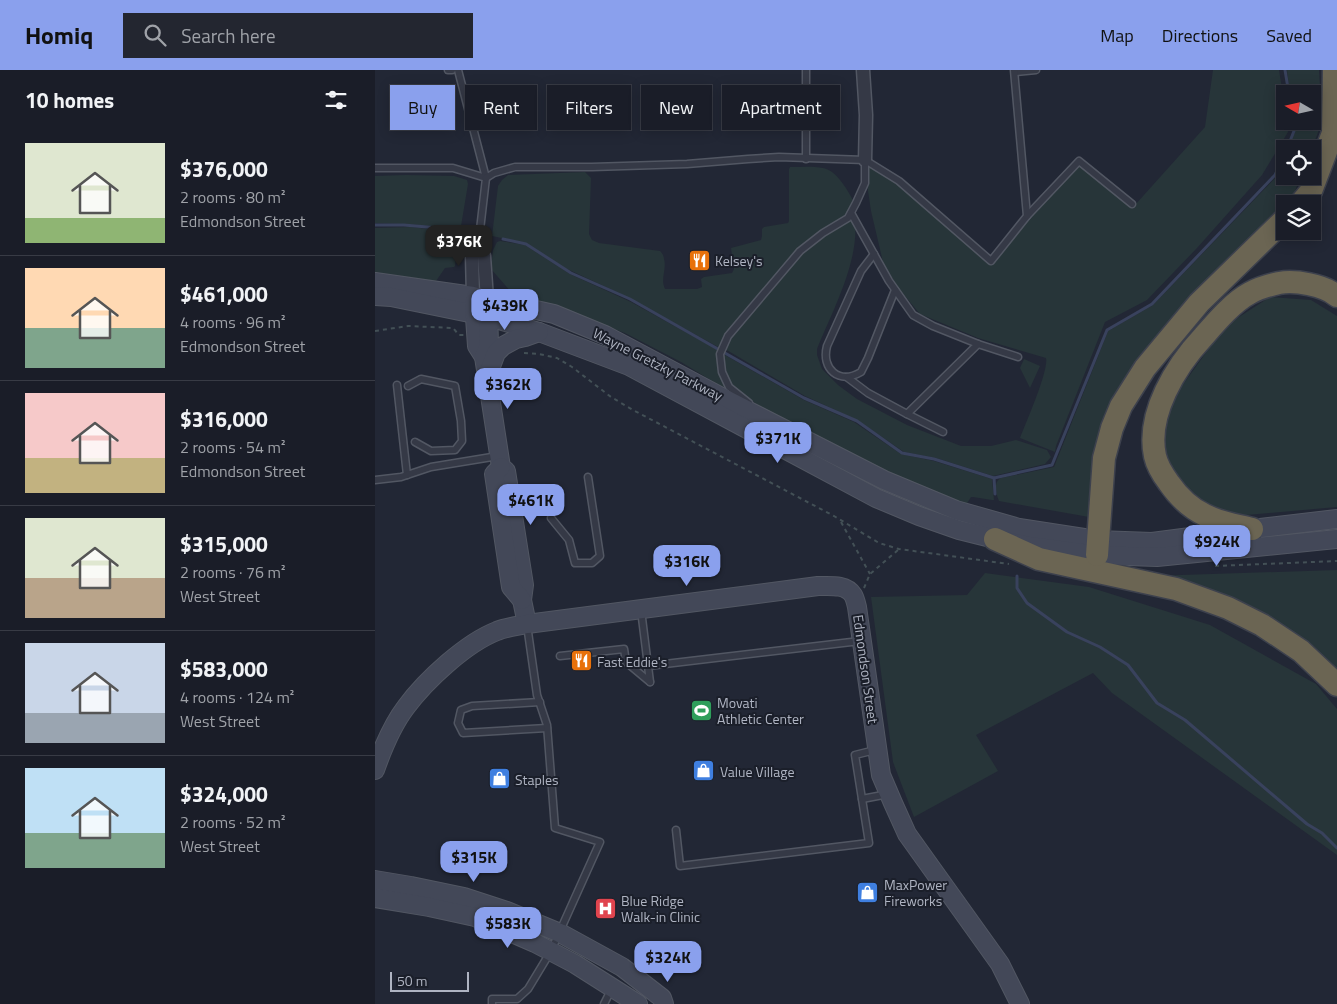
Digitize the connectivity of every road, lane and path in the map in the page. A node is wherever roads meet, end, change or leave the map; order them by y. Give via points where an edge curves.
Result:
1 (448, 70) edge
2 (452, 70) edge
3 (458, 70) edge
4 (806, 70) edge
5 (863, 70) edge
6 (1036, 70) edge
7 (1333, 70) edge
8 (1015, 71) edge
9 (806, 159) junction
10 (865, 160) junction
11 (375, 168) edge
12 (486, 178) junction
13 (1308, 195) edge
14 (1131, 204) dead end
15 (851, 212) junction
16 (1027, 216) junction
17 (1276, 229) edge
18 (478, 247) joint
19 (874, 254) junction
20 (375, 282) edge
21 (895, 290) junction
22 (375, 296) edge
23 (1337, 296) edge
24 (481, 306) junction
25 (539, 332) junction
26 (978, 344) junction
27 (1018, 357) dead end
28 (487, 378) junction
29 (848, 378) junction
30 (397, 385) dead end
31 (408, 386) dead end
32 (907, 414) junction
33 (774, 424) junction
34 (943, 432) dead end
35 (415, 442) dead end
36 (500, 461) junction
37 (407, 475) junction
38 (588, 477) dead end
39 (375, 480) edge
40 (551, 518) dead end
41 (840, 519) dead end
42 (1337, 519) edge
43 (1252, 529) junction
44 (995, 539) junction
45 (1337, 539) edge
46 (1097, 547) junction
47 (899, 550) dead end
48 (870, 574) junction
49 (857, 607) junction
50 (641, 609) junction
51 (527, 624) junction
52 (862, 641) junction
53 (560, 656) dead end
54 (648, 666) junction
55 (1337, 685) edge
56 (540, 702) junction
57 (547, 728) junction
58 (379, 744) edge
59 (878, 749) junction
60 (375, 770) edge
61 (889, 794) junction
62 (862, 799) junction
63 (676, 830) dead end
64 (375, 880) edge
65 (375, 898) edge
66 (560, 933) junction
67 (551, 951) junction
68 (612, 988) junction
69 (492, 1004) edge
70 (604, 1004) edge
71 (638, 1004) edge
72 (664, 1004) edge
73 (1020, 1004) edge

1 - 2 lane
3 - 12 lane
4 - 9 lane
5 - 10 street
6 - 8 lane
7 - 13 highway via 1333,132
8 - 16 lane
9 - 10 lane
9 - 12 lane via 779,157 687,164 515,167
10 - 15 lane via 865,183
10 - 16 lane via 899,181 991,261
11 - 12 lane via 453,168
12 - 18 lane
14 - 16 lane via 1079,161
15 - 19 lane
15 - 33 lane via 848,218 800,251 728,336 720,354 722,372 729,387
17 - 46 highway via 1199,303 1145,368 1121,406 1104,458
18 - 24 street via 484,256
19 - 21 lane
19 - 29 lane via 861,271 825,353 831,371
20 - 24 main road, Wayne Gretzky Parkway
21 - 26 lane via 913,315
21 - 29 lane via 864,368
22 - 24 main road, Wayne Gretzky Parkway
23 - 43 highway via 1323,288 1296,282 1280,282 1249,294 1219,319 1181,363 1159,408 1153,429 1155,458 1178,496 1205,515
24 - 25 main road, Wayne Gretzky Parkway
24 - 28 main road via 489,346 484,357
24 - 33 main road, Wayne Gretzky Parkway via 554,314 605,335
25 - 28 main road via 503,346 496,353
25 - 44 main road, Wayne Gretzky Parkway via 629,366 876,498 959,530
26 - 27 lane
26 - 32 lane
28 - 36 main road
29 - 32 lane
30 - 37 lane
31 - 35 lane via 421,379 455,386 461,421 462,440 455,450 431,451
32 - 34 lane
33 - 46 main road, Wayne Gretzky Parkway via 884,480 956,510
36 - 37 lane via 431,467
36 - 51 main road via 506,471
37 - 39 lane
38 - 40 lane via 600,556 592,562 575,563 569,540
41 - 48 path
42 - 43 main road, Wayne Gretzky Parkway
43 - 46 main road, Wayne Gretzky Parkway
44 - 46 main road, Wayne Gretzky Parkway via 1030,546
44 - 55 highway via 1039,559 1176,589 1229,608 1262,625 1301,652
45 - 46 main road, Wayne Gretzky Parkway via 1157,557
47 - 48 path
48 - 49 path
49 - 50 main road, Edmondson Street via 853,595 845,588 818,586
49 - 52 main road, Edmondson Street
50 - 51 main road, Edmondson Street
50 - 54 lane
51 - 56 lane
51 - 58 main road, Edmondson Street via 498,630 474,642 435,674
52 - 54 lane
52 - 59 main road, Edmondson Street
53 - 54 lane via 624,649 626,662 650,682
56 - 57 lane
56 - 57 lane via 473,706 461,710 458,723 463,733
57 - 66 lane via 555,828 600,842
58 - 60 main road, Edmondson Street
59 - 61 main road, Edmondson Street via 881,774
59 - 62 lane via 855,755
61 - 62 lane
61 - 73 main road, Edmondson Street via 907,834 1000,964
62 - 63 lane via 869,842 680,866
64 - 66 main road via 464,897
65 - 67 main road via 475,917
66 - 67 lane
66 - 72 main road via 622,968 662,998
67 - 68 main road
67 - 69 lane via 529,989 517,999 492,999
68 - 70 lane
68 - 71 main road

